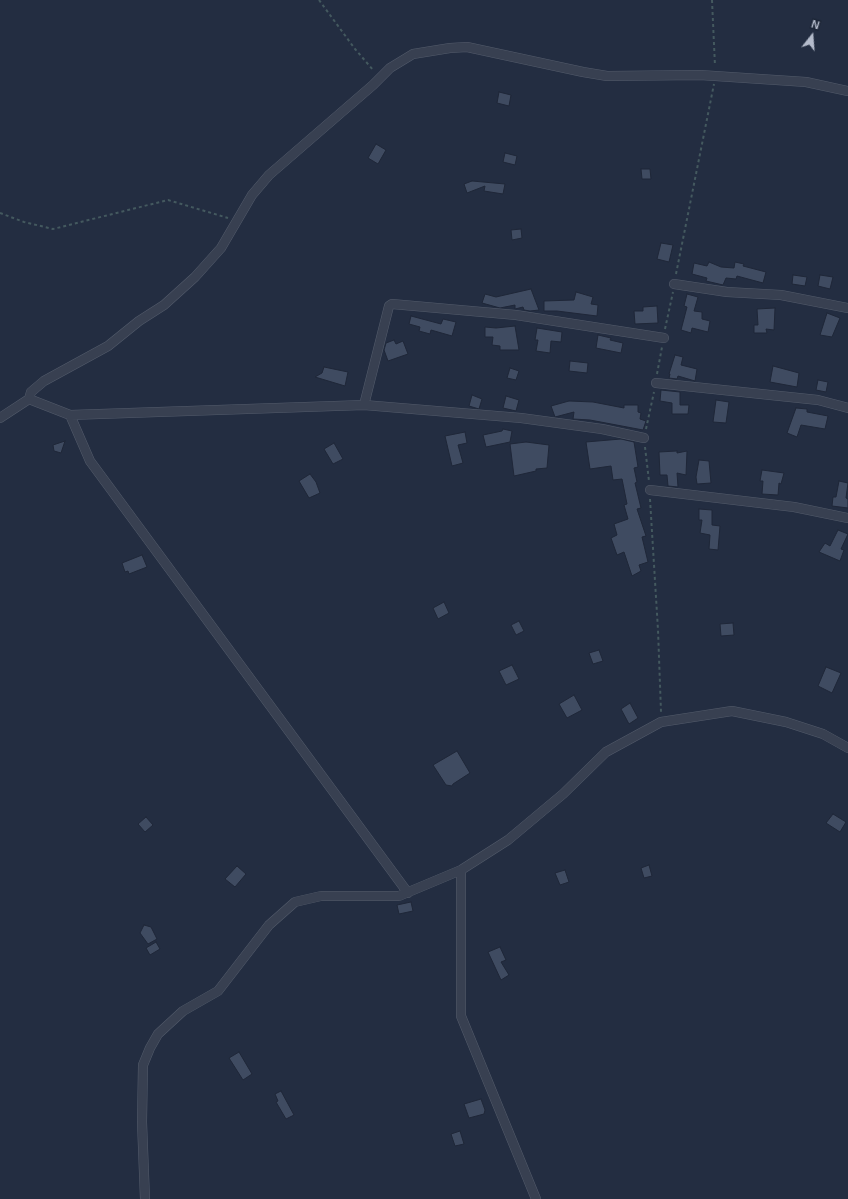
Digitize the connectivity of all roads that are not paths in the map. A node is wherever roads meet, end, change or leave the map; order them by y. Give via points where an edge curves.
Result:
1 (848, 90) edge
2 (674, 284) road end
3 (848, 308) edge
4 (664, 338) road end
5 (656, 383) road end
6 (29, 399) junction
7 (364, 404) junction
8 (848, 408) edge
9 (70, 415) junction
10 (0, 418) edge
11 (644, 438) road end
12 (650, 490) road end
13 (848, 518) edge
14 (848, 748) edge
15 (461, 870) junction
16 (408, 893) junction
17 (145, 1199) edge
18 (536, 1199) edge

1 - 6 street via 806,82 716,77 607,76 467,48 413,54 390,68 270,175 252,195 221,248 195,277 164,305 108,346 44,381 31,392
2 - 3 street via 727,292 781,295
4 - 7 street via 516,314 392,304 389,306
5 - 8 street via 818,400
6 - 9 street
6 - 10 street
7 - 9 street
7 - 11 street via 521,418 602,429
9 - 16 street via 90,461
12 - 13 street via 794,507
14 - 15 street via 823,734 786,722 732,711 661,722 606,752 563,794 508,840
15 - 16 street
15 - 18 street via 461,1016
16 - 17 street via 398,896 321,896 295,902 269,925 218,991 183,1011 158,1034 143,1065

